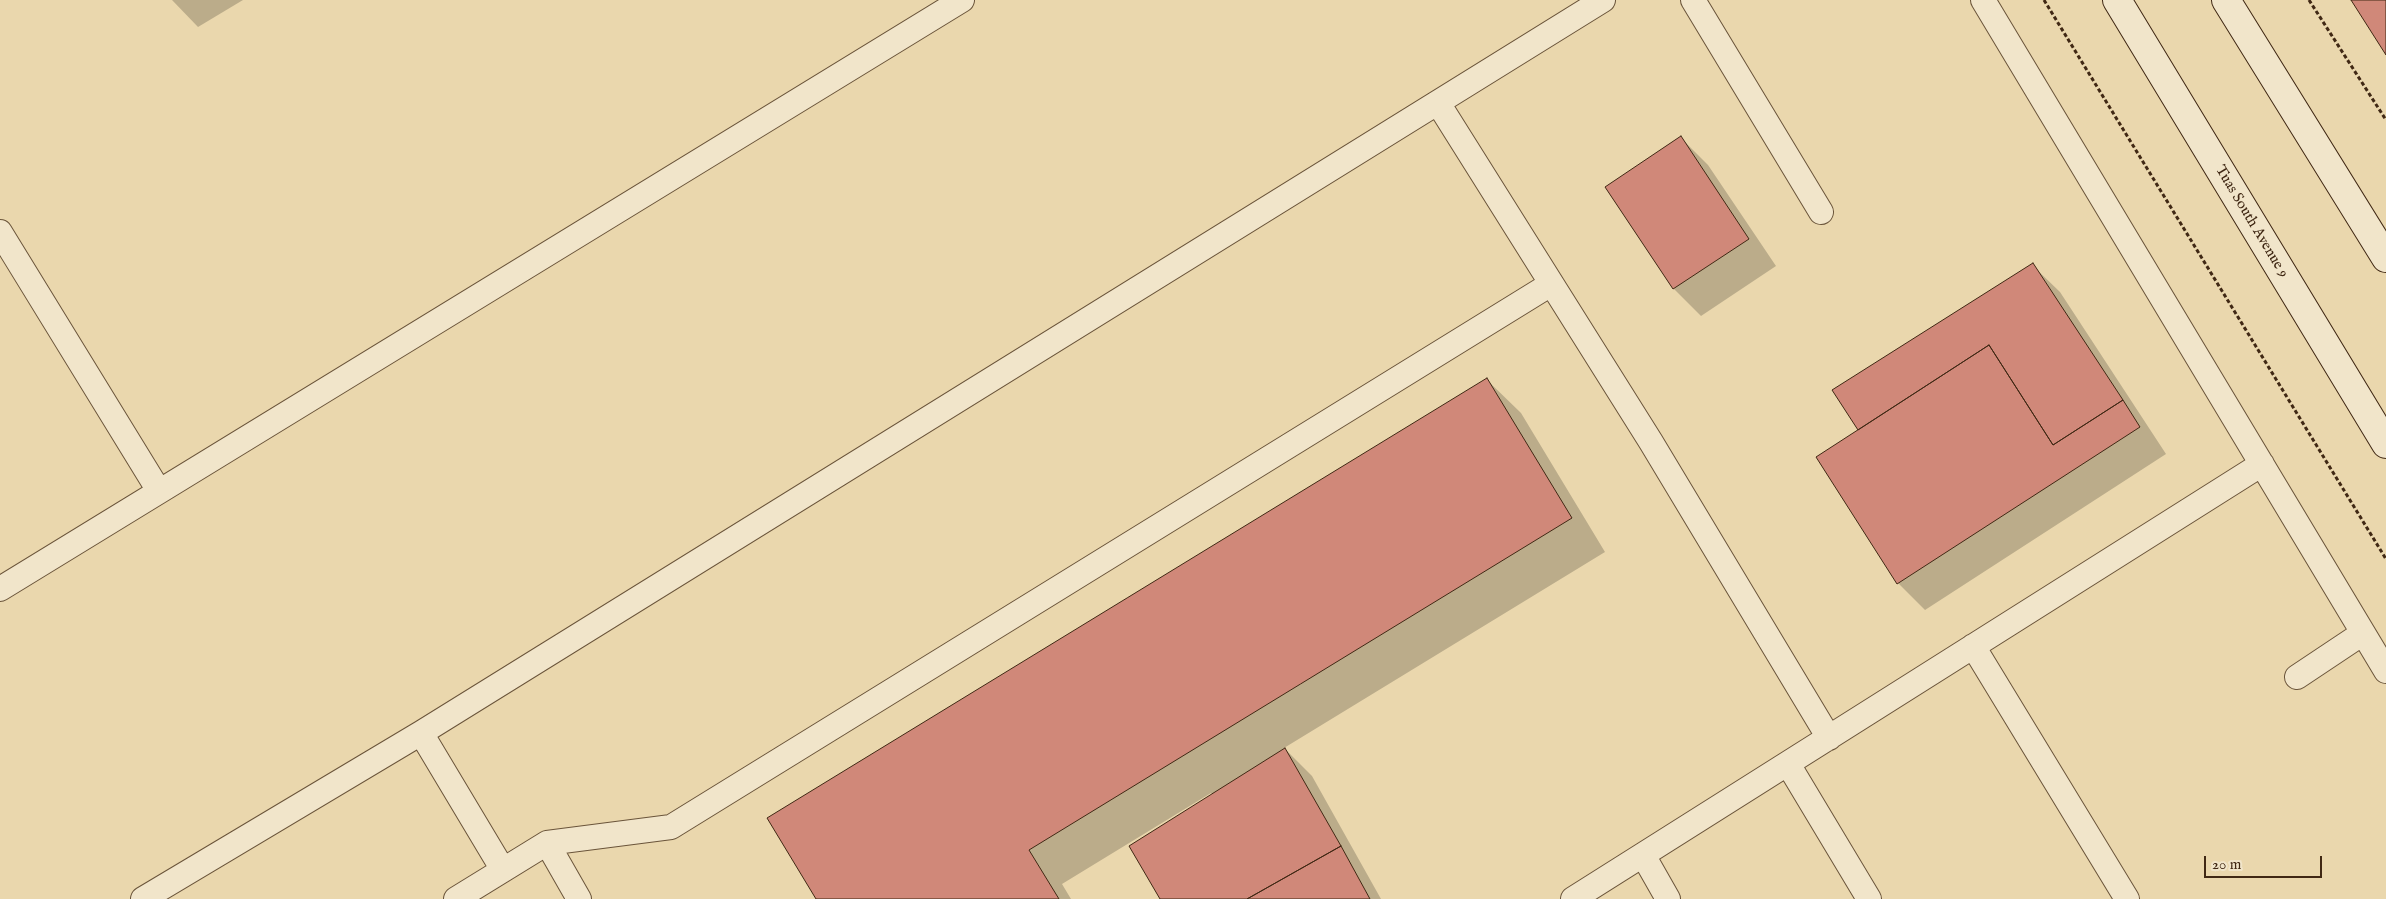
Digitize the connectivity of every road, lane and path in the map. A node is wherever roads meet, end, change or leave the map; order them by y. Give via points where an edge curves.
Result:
1 (962, 0) edge
2 (1603, 0) edge
3 (1693, 0) edge
4 (1983, 0) edge
5 (2044, 0) edge
6 (2117, 0) edge
7 (2226, 0) edge
8 (2309, 0) edge
9 (1438, 103) junction
10 (2386, 120) edge
11 (1821, 212) dead end
12 (0, 232) edge
13 (2386, 258) edge
14 (1551, 284) junction
15 (2386, 444) edge
16 (2262, 464) junction
17 (159, 492) junction
18 (2386, 559) edge
19 (0, 589) edge
20 (2363, 633) junction
21 (1974, 646) junction
22 (2386, 671) edge
23 (2297, 677) dead end
24 (420, 733) junction
25 (1829, 738) junction
26 (1788, 764) junction
27 (547, 843) junction
28 (1643, 855) junction
29 (503, 870) junction
30 (143, 899) edge
31 (456, 899) edge
32 (579, 899) edge
33 (1574, 899) edge
34 (1668, 899) edge
35 (1869, 899) edge
36 (2127, 899) edge

1 - 17 lane
2 - 9 lane
3 - 11 lane
4 - 16 lane
5 - 18 path
6 - 15 street, Tuas South Avenue 9
7 - 13 street
8 - 10 path
9 - 14 lane
9 - 24 lane
12 - 17 lane
14 - 25 lane via 1651,442
14 - 27 lane via 671,827
16 - 20 lane
16 - 21 lane
17 - 19 lane
20 - 22 lane
20 - 23 lane
21 - 25 lane
21 - 36 lane
24 - 29 lane
24 - 30 lane
25 - 26 lane
26 - 28 lane
26 - 35 lane
27 - 29 lane
27 - 32 lane
28 - 33 lane
28 - 34 lane
29 - 31 lane

